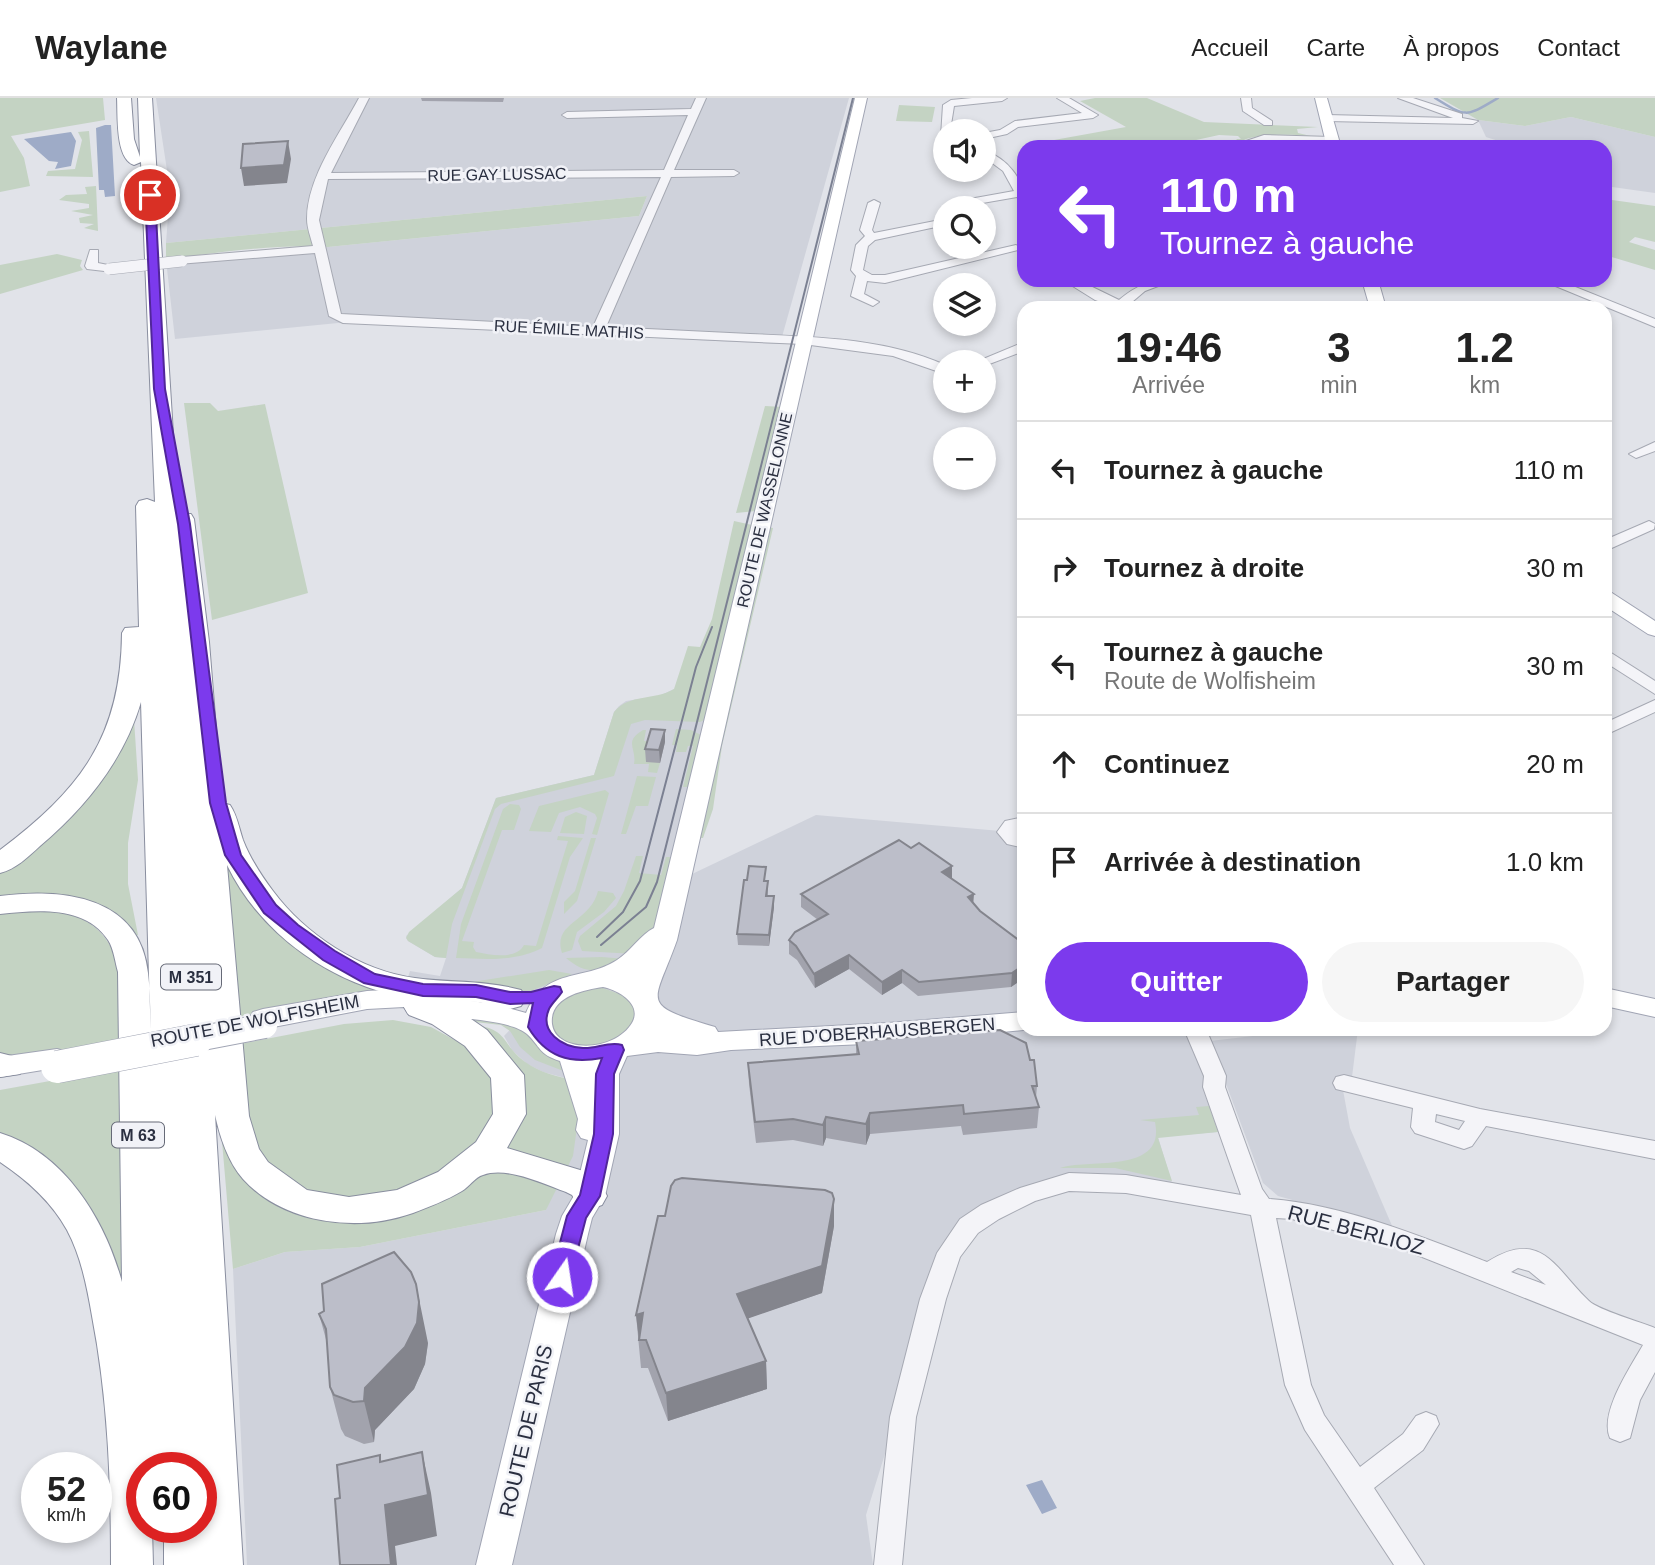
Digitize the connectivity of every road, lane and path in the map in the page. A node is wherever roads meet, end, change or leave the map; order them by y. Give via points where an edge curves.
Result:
1 (124, 98) edge
2 (132, 98) edge
3 (145, 98) edge
4 (155, 98) edge
5 (364, 98) edge
6 (701, 98) edge
7 (861, 98) edge
8 (1002, 98) edge
9 (1062, 98) edge
10 (1246, 98) edge
11 (1321, 98) edge
12 (1403, 98) edge
13 (982, 99) edge
14 (695, 112) junction
15 (567, 115) dead end
16 (1327, 118) junction
17 (946, 119) edge
18 (1268, 123) dead end
19 (996, 133) edge
20 (1256, 140) edge
21 (1287, 140) edge
22 (1332, 140) edge
23 (148, 143) junction
24 (134, 160) junction
25 (996, 161) edge
26 (668, 172) junction
27 (734, 173) dead end
28 (325, 176) junction
29 (1017, 187) edge
30 (1017, 197) edge
31 (996, 199) edge
32 (874, 203) dead end
33 (933, 224) edge
34 (871, 237) junction
35 (319, 249) junction
36 (1017, 249) edge
37 (94, 253) dead end
38 (862, 276) junction
39 (1081, 287) edge
40 (1144, 287) edge
41 (1565, 287) edge
42 (1107, 301) edge
43 (1124, 301) edge
44 (1600, 301) edge
45 (873, 302) dead end
46 (1612, 306) edge
47 (1655, 323) edge
48 (598, 330) junction
49 (803, 340) junction
50 (1017, 349) edge
51 (996, 357) edge
52 (933, 365) edge
53 (160, 389) junction
54 (1655, 446) edge
55 (1636, 454) dead end
56 (146, 479) junction
57 (1649, 526) dead end
58 (1612, 543) edge
59 (1612, 602) edge
60 (1655, 630) edge
61 (197, 642) junction
62 (1612, 659) edge
63 (1655, 689) edge
64 (1655, 705) edge
65 (1612, 726) edge
66 (70, 802) junction
67 (1017, 824) edge
68 (1017, 841) edge
69 (0, 857) edge
70 (0, 864) edge
71 (0, 905) edge
72 (667, 923) junction
73 (603, 978) junction
74 (370, 979) junction
75 (438, 980) dead end
76 (554, 992) junction
77 (510, 998) junction
78 (1612, 999) edge
79 (645, 1004) junction
80 (421, 1007) junction
81 (1655, 1009) edge
82 (264, 1022) junction
83 (1017, 1023) edge
84 (537, 1027) junction
85 (1198, 1036) edge
86 (731, 1040) junction
87 (620, 1047) junction
88 (572, 1053) junction
89 (2, 1069) edge
90 (1344, 1083) dead end
91 (0, 1146) edge
92 (1655, 1150) edge
93 (481, 1162) junction
94 (581, 1198) junction
95 (1262, 1208) junction
96 (1655, 1339) edge
97 (1655, 1347) edge
98 (1426, 1424) dead end
99 (1620, 1430) dead end
100 (144, 1452) edge
101 (181, 1452) edge
102 (1357, 1486) junction
103 (146, 1543) edge
104 (185, 1543) edge
105 (132, 1565) edge
106 (147, 1565) edge
107 (186, 1565) edge
108 (222, 1565) edge
109 (494, 1565) edge
110 (888, 1565) edge
111 (1410, 1565) edge

1 - 24 highway via 126,139
2 - 24 highway, M 351
3 - 23 highway, M 351
4 - 23 highway
5 - 28 street
6 - 14 street
7 - 49 main road, ROUTE DE WASSELONNE
8 - 13 street
9 - 19 street via 1078,110 1015,124
10 - 18 street via 1247,108
11 - 16 main road
12 - 16 street via 1478,121
13 - 17 street via 951,103
14 - 15 street
14 - 26 street
16 - 22 main road
20 - 21 street
23 - 53 highway, M 351
24 - 56 highway, M 351
25 - 29 street via 1007,169
26 - 27 street, RUE GAY LUSSAC
26 - 28 street, RUE GAY LUSSAC
26 - 48 street
28 - 35 street via 314,205
30 - 31 street
32 - 34 street via 866,230
33 - 34 street
34 - 38 street via 862,245 857,270
35 - 37 street, bridge via 109,269 90,266
35 - 48 street, RUE ÉMILE MATHIS via 335,316
36 - 38 street via 885,279
38 - 45 street via 857,296
39 - 42 street
40 - 43 street
41 - 44 street
46 - 47 street
48 - 49 street, RUE ÉMILE MATHIS
49 - 52 street, RUE ÉMILE MATHIS via 862,347
49 - 72 main road, ROUTE DE WASSELONNE
50 - 51 street
53 - 61 highway via 184,524
53 - 108 highway, M 351
54 - 55 street
56 - 66 highway via 137,535 130,698 111,748
56 - 101 highway, M 351
57 - 58 street
59 - 60 main road
61 - 74 highway via 218,803 233,855 270,909 292,929
61 - 93 highway via 230,1108 236,1135 254,1169 279,1192 321,1207 348,1210 403,1204 450,1184
62 - 63 street
64 - 65 street
66 - 69 highway
66 - 70 highway
67 - 68 street via 1007,832
71 - 100 highway, M 63 via 55,902 91,912 121,936 133,972
72 - 73 main road via 638,959
72 - 79 main road, ROUTE DE WASSELONNE via 659,955 645,980
73 - 76 main road via 571,982
73 - 79 main road via 631,986
74 - 75 highway
74 - 77 highway via 423,990 476,991
76 - 77 main road, ROUTE DE WOLFISHEIM
76 - 84 main road via 538,1012
77 - 82 main road, ROUTE DE WOLFISHEIM via 394,997
78 - 81 main road
79 - 86 main road, RUE D'OBERHAUSBERGEN via 673,1026
79 - 87 main road via 640,1033
80 - 82 main road, ROUTE DE WOLFISHEIM
80 - 84 main road, ROUTE DE WOLFISHEIM via 493,1012
80 - 93 highway via 447,1017 485,1044 506,1071 510,1113
82 - 89 main road, ROUTE DE WOLFISHEIM, bridge via 57,1063
83 - 86 main road, RUE D'OBERHAUSBERGEN
84 - 88 main road via 553,1046
85 - 95 street via 1247,1179
86 - 87 main road, RUE D'OBERHAUSBERGEN
87 - 88 main road via 594,1054
87 - 94 main road, ROUTE DE PARIS via 605,1074 604,1134
88 - 94 main road, ROUTE DE PARIS via 593,1119
90 - 92 street via 1480,1117
91 - 105 highway via 58,1191 85,1230 100,1268 118,1347 129,1427
93 - 94 highway via 508,1161
94 - 109 main road, ROUTE DE PARIS
95 - 96 street, RUE BERLIOZ via 1292,1210 1402,1239 1488,1274 1511,1260 1530,1259 1567,1291 1580,1309
95 - 102 street via 1298,1385 1314,1423
95 - 110 street, RUE BERLIOZ via 1126,1184 1069,1182 1028,1194 969,1226 949,1253 933,1299 903,1417
97 - 99 street via 1627,1399
98 - 102 street via 1413,1442
102 - 111 street
103 - 106 highway
104 - 107 highway

